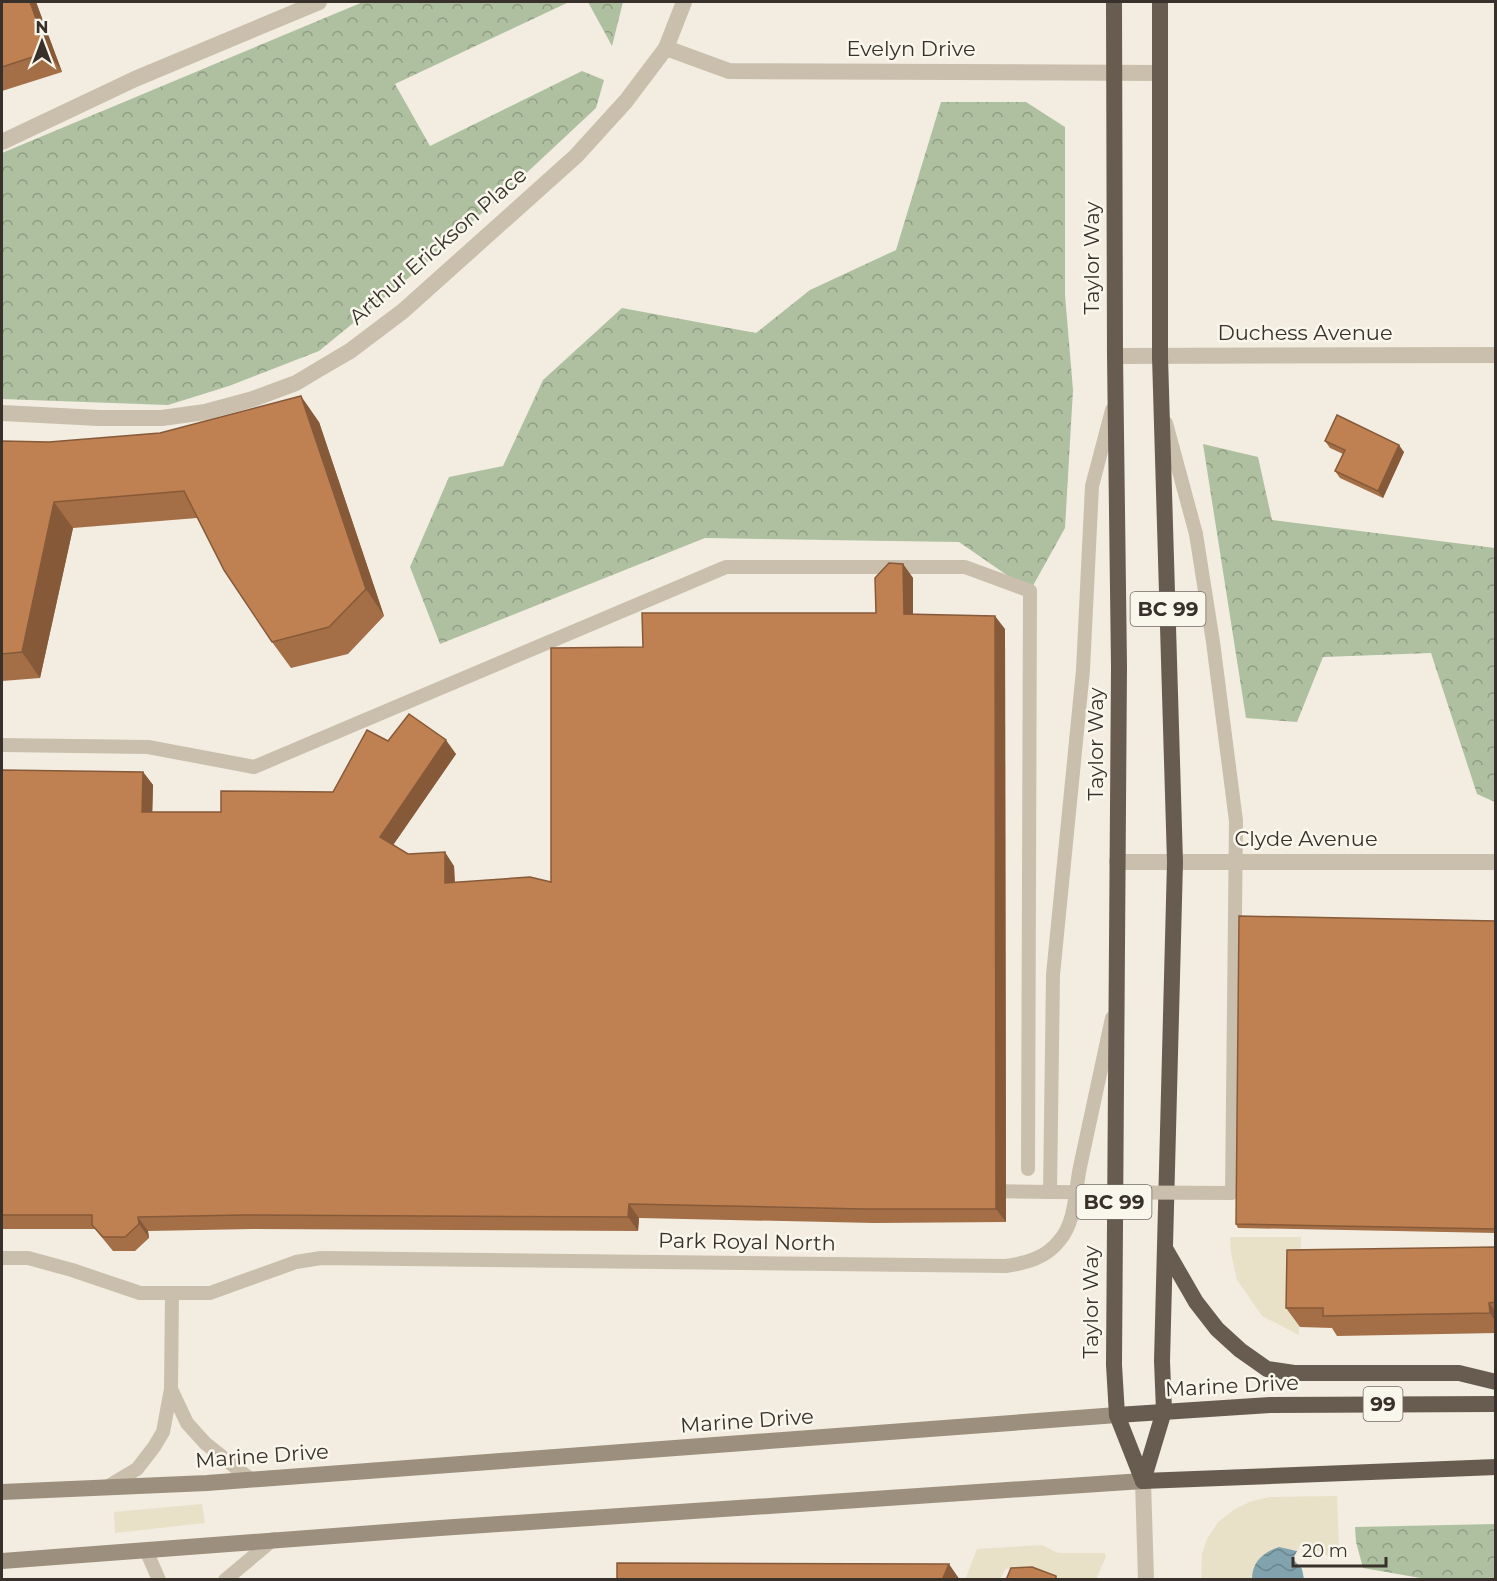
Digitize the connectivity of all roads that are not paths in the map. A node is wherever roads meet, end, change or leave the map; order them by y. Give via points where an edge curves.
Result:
1 (318, 2) edge
2 (684, 2) edge
3 (1114, 2) edge
4 (1160, 2) edge
5 (666, 48) junction
6 (1114, 73) junction
7 (1160, 73) junction
8 (2, 142) edge
9 (1496, 355) edge
10 (1115, 356) junction
11 (1160, 357) junction
12 (1116, 394) junction
13 (1161, 404) junction
14 (2, 414) edge
15 (2, 745) edge
16 (1117, 862) junction
17 (1175, 862) junction
18 (1496, 862) edge
19 (1118, 989) junction
20 (1028, 1169) dead end
21 (979, 1191) edge
22 (1050, 1192) junction
23 (1166, 1250) junction
24 (2, 1258) edge
25 (172, 1293) junction
26 (1496, 1382) edge
27 (171, 1389) junction
28 (1496, 1404) edge
29 (1164, 1411) junction
30 (1117, 1415) junction
31 (1496, 1467) edge
32 (250, 1479) junction
33 (1143, 1481) junction
34 (106, 1487) junction
35 (2, 1492) edge
36 (274, 1539) junction
37 (146, 1550) junction
38 (2, 1561) edge
39 (159, 1580) edge
40 (225, 1580) edge
41 (1146, 1580) edge

1 - 8 street via 135,79
2 - 5 street, Arthur Erickson Place
3 - 6 highway, Taylor Way / BC 99
4 - 7 highway, Taylor Way / BC 99
5 - 6 street, Evelyn Drive via 729,70
5 - 14 street, Arthur Erickson Place via 626,101 576,156 403,311 350,351 296,383 205,412 162,418
6 - 7 street, Evelyn Drive
6 - 10 highway, Taylor Way / BC 99
7 - 11 highway, Taylor Way / BC 99
9 - 11 street, Duchess Avenue
10 - 11 street, Duchess Avenue
10 - 12 highway, Taylor Way / BC 99
11 - 13 highway, Taylor Way / BC 99
12 - 16 highway, Taylor Way / BC 99
12 - 22 lane via 1092,486 1083,670 1053,975
13 - 17 highway, Taylor Way / BC 99
13 - 22 lane, bridge via 1196,534 1236,821 1232,1193
15 - 20 lane via 148,747 254,767 726,567 965,567 1030,591
16 - 17 street, Clyde Avenue
16 - 19 highway, Taylor Way / BC 99
17 - 18 street, Clyde Avenue
17 - 23 highway, Taylor Way / BC 99
19 - 25 lane, Park Royal North via 1072,1216 1060,1241 1026,1263 996,1266 321,1258 296,1262 210,1293
19 - 30 highway, Taylor Way / BC 99 via 1114,1186
21 - 22 lane
23 - 26 highway via 1217,1329 1267,1369 1294,1373 1459,1373
23 - 29 highway, Taylor Way
24 - 25 lane, Park Royal North via 28,1258 140,1293
25 - 27 lane
27 - 32 lane via 187,1423
27 - 34 lane via 163,1432 154,1447 137,1469
28 - 29 highway, Marine Drive / 99 via 1270,1405
29 - 30 highway, Marine Drive / 99
29 - 33 highway, Taylor Way
30 - 32 main road, Marine Drive
30 - 33 highway, Taylor Way / BC 99
31 - 33 highway
32 - 34 main road, Marine Drive
33 - 36 main road
33 - 41 street, Taylor Way
34 - 35 main road, Marine Drive
36 - 37 main road
36 - 40 lane
37 - 38 main road
37 - 39 lane

